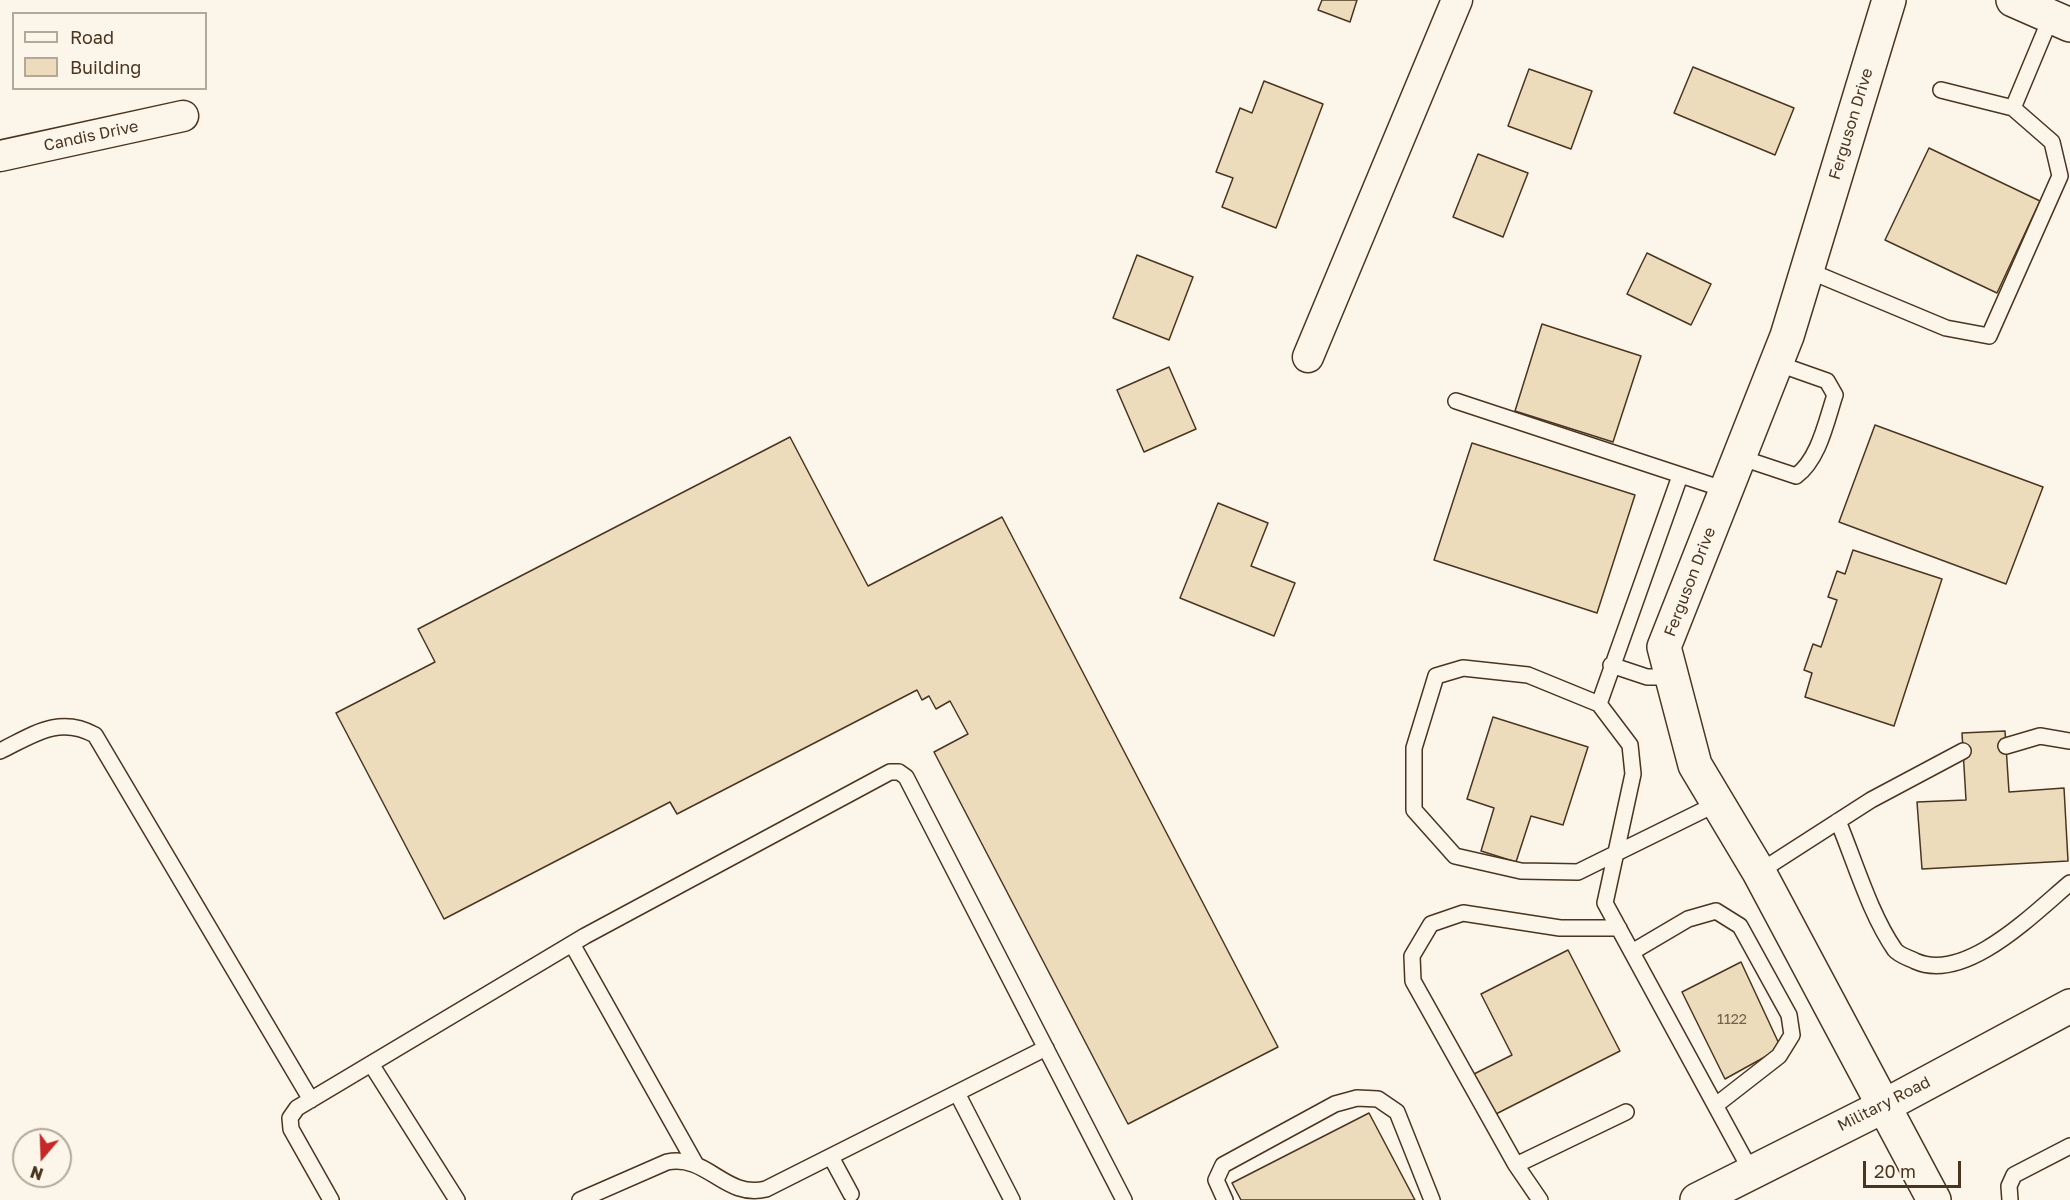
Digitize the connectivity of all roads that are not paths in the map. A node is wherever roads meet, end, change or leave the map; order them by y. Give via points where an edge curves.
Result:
1 (1457, 0) edge
2 (1889, 0) edge
3 (2043, 10) edge
4 (1941, 90) dead end
5 (2013, 108) junction
6 (183, 116) dead end
7 (0, 156) edge
8 (1807, 270) junction
9 (1308, 357) dead end
10 (1776, 363) junction
11 (1456, 401) dead end
12 (1739, 457) junction
13 (1680, 476) junction
14 (1726, 490) junction
15 (1611, 665) junction
16 (1672, 677) junction
17 (1599, 704) junction
18 (2070, 741) edge
19 (2006, 746) dead end
20 (0, 751) edge
21 (1963, 751) dead end
22 (1718, 803) junction
23 (1838, 821) junction
24 (1616, 853) junction
25 (1759, 872) junction
26 (2070, 883) edge
27 (1619, 928) junction
28 (572, 944) junction
29 (1632, 951) junction
30 (2070, 1006) edge
31 (1046, 1048) junction
32 (371, 1064) junction
33 (957, 1093) junction
34 (311, 1100) junction
35 (1716, 1106) junction
36 (1884, 1106) junction
37 (1626, 1112) dead end
38 (2070, 1146) edge
39 (831, 1157) junction
40 (695, 1163) junction
41 (1516, 1165) junction
42 (1726, 1189) edge
43 (753, 1196) edge
44 (849, 1198) edge
45 (331, 1200) edge
46 (457, 1200) edge
47 (580, 1200) edge
48 (1012, 1200) edge
49 (1124, 1200) edge
50 (1225, 1200) edge
51 (1432, 1200) edge
52 (1540, 1200) edge
53 (1934, 1200) edge
54 (2010, 1200) edge

1 - 9 street
2 - 8 street, Ferguson Drive
3 - 5 lane
4 - 5 lane
5 - 8 lane via 2052,142 2060,176 1989,336 1947,328
6 - 7 street, Candis Drive
8 - 10 street, Ferguson Drive
10 - 12 street, Ferguson Drive
10 - 12 lane via 1827,381 1835,395 1816,450 1796,476
11 - 13 lane
12 - 14 street, Ferguson Drive
13 - 14 lane
13 - 15 lane
14 - 16 street, Ferguson Drive via 1664,647
15 - 16 lane via 1647,677
15 - 17 lane
16 - 22 street, Ferguson Drive via 1695,765
17 - 24 lane via 1630,746 1633,774
17 - 24 lane via 1528,675 1463,668 1436,676 1414,748 1414,810 1455,856 1521,871 1578,872
18 - 19 lane via 2040,736
20 - 34 lane via 47,729 66,725 95,735
21 - 23 lane
22 - 24 lane
22 - 25 street, Ferguson Drive
23 - 25 lane
23 - 26 lane via 1872,905 1897,952 1925,966 1955,964 1982,951
24 - 27 lane via 1605,903
25 - 36 street, Ferguson Drive
27 - 29 lane
27 - 41 lane via 1560,928 1463,913 1431,924 1412,956 1413,981
28 - 31 lane via 880,777 899,772 906,777
28 - 32 lane
28 - 40 lane
29 - 35 lane
29 - 35 lane via 1688,919 1716,911 1740,926 1789,1015 1792,1035 1779,1056
30 - 36 street, Military Road
31 - 33 lane
31 - 49 lane
32 - 34 lane
32 - 46 lane
33 - 39 lane
33 - 48 lane
34 - 45 lane via 297,1108 290,1118 291,1129
35 - 42 lane
36 - 42 street, Military Road
36 - 53 street, Ferguson Drive
37 - 41 lane
38 - 54 lane via 2014,1174 2009,1186
39 - 43 lane
39 - 44 lane
40 - 43 lane
40 - 47 lane via 680,1159 667,1162
41 - 52 lane
50 - 51 lane via 1216,1180 1223,1165 1335,1104 1357,1098 1377,1099 1397,1112

